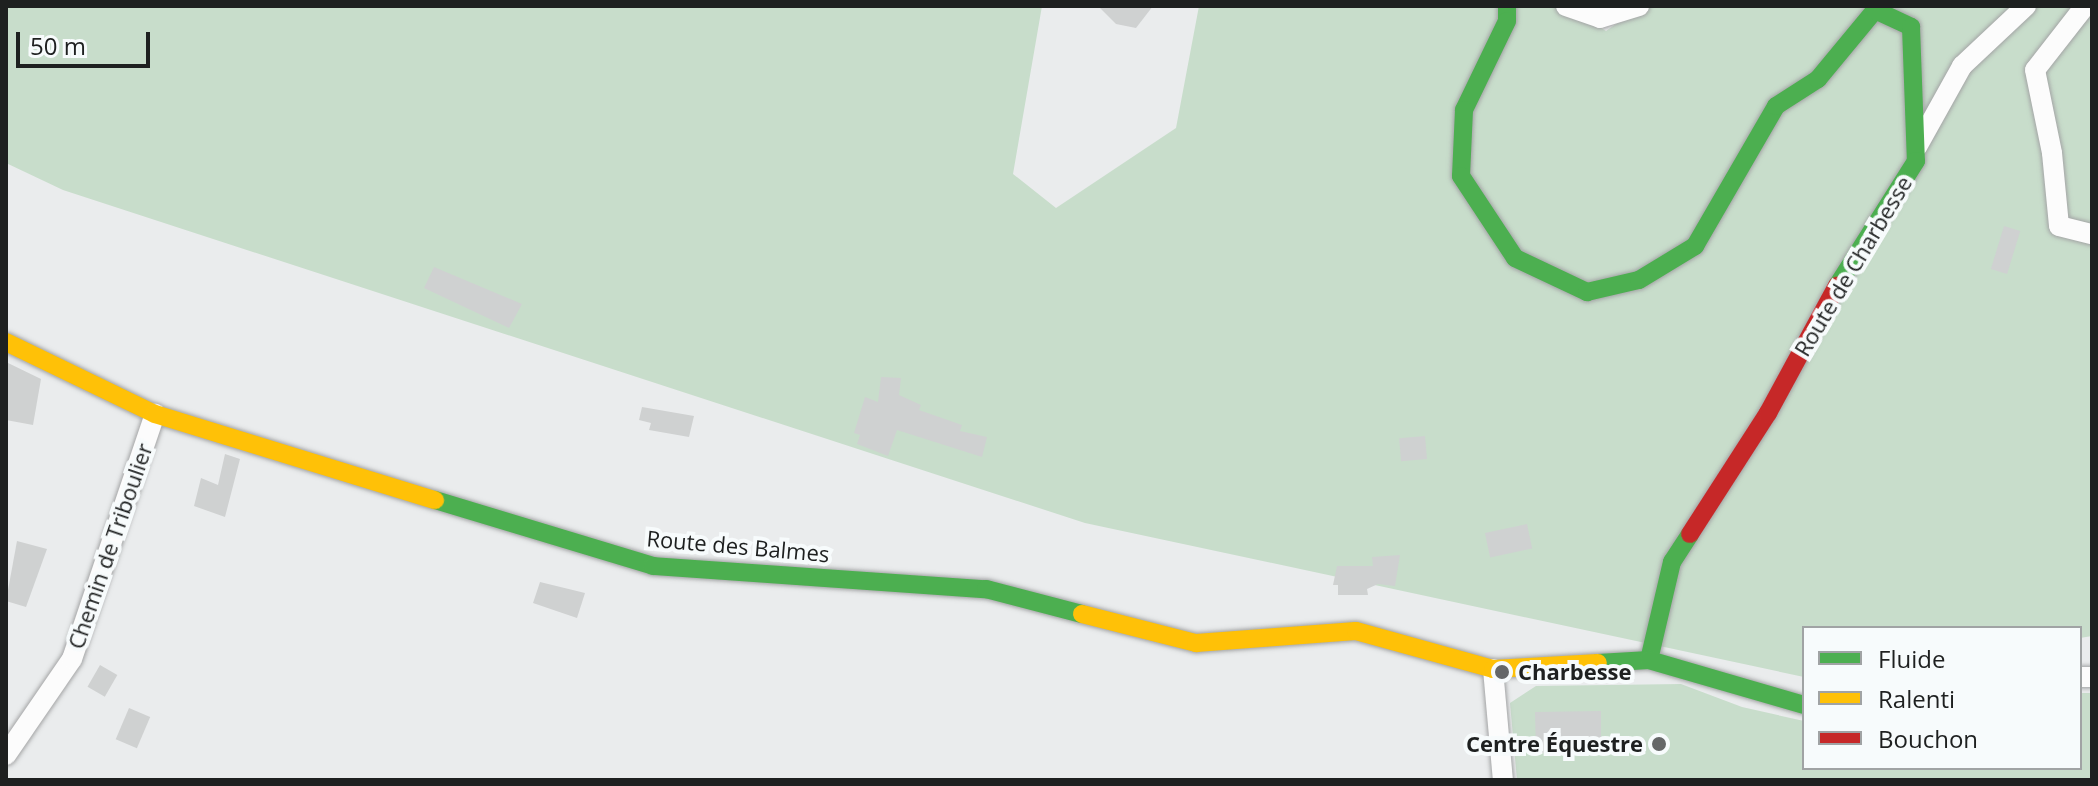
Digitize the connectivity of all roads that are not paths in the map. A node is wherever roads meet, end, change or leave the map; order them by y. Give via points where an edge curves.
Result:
1 (1507, 6) edge
2 (1566, 6) edge
3 (1639, 6) edge
4 (2026, 6) edge
5 (2085, 6) edge
6 (1916, 149) junction
7 (2092, 234) edge
8 (6, 342) edge
9 (155, 414) junction
10 (1649, 660) junction
11 (1493, 669) junction
12 (1802, 704) edge
13 (6, 755) edge
14 (1503, 780) edge

1 - 6 street, Route de Charbesse via 1507,21 1464,110 1461,176 1515,258 1587,292 1639,280 1695,246 1776,106 1818,79 1875,10 1911,27
2 - 3 street via 1600,18
4 - 6 street via 1962,66
5 - 7 street via 2035,70 2052,153 2059,226
6 - 10 street, Route de Charbesse via 1916,161 1885,217 1830,296 1768,413 1672,562
8 - 9 street, Route des Balmes
9 - 11 street, Route des Balmes via 653,566 986,589 1196,643 1356,631
9 - 13 street, Chemin de Triboulier via 72,659
10 - 11 street, Route des Balmes
10 - 12 street, Route des Balmes
11 - 14 street

